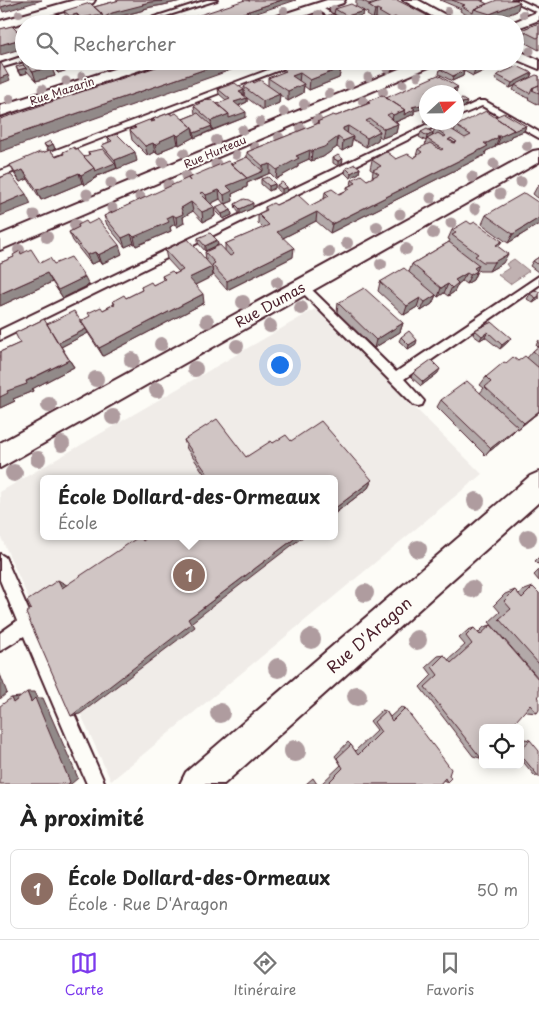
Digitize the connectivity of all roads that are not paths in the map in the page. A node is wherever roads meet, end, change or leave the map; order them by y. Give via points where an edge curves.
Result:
1 (89, 0) edge
2 (214, 0) edge
3 (339, 0) edge
4 (409, 0) edge
5 (515, 0) edge
6 (317, 7) junction
7 (539, 11) edge
8 (36, 15) edge
9 (165, 15) edge
10 (293, 15) edge
11 (331, 15) edge
12 (438, 15) edge
13 (539, 15) edge
14 (15, 21) edge
15 (524, 21) edge
16 (0, 25) edge
17 (524, 58) edge
18 (15, 61) edge
19 (539, 65) edge
20 (0, 66) edge
21 (125, 70) edge
22 (275, 70) edge
23 (404, 70) edge
24 (0, 111) edge
25 (464, 111) edge
26 (423, 130) edge
27 (539, 135) edge
28 (539, 155) edge
29 (0, 174) edge
30 (0, 243) edge
31 (539, 280) edge
32 (302, 287) junction
33 (0, 335) edge
34 (395, 378) junction
35 (418, 401) dead end
36 (0, 456) edge
37 (539, 485) edge
38 (0, 562) edge
39 (27, 624) junction
40 (0, 643) edge
41 (96, 784) edge
42 (198, 784) edge

1 - 8 street
2 - 9 lane
3 - 6 street
4 - 12 street
5 - 7 lane
6 - 10 street
6 - 11 lane
13 - 15 street
14 - 16 street
17 - 19 street
18 - 20 lane
21 - 24 street, Rue Mazarin
22 - 29 lane
23 - 30 street, Rue Hurteau
25 - 27 lane via 482,102
26 - 33 lane
28 - 32 street, Rue Dumas
31 - 34 lane
32 - 34 lane
32 - 36 street, Rue Dumas
34 - 35 lane
37 - 42 street, Rue D'Aragon
38 - 39 lane
39 - 40 lane
39 - 41 lane

